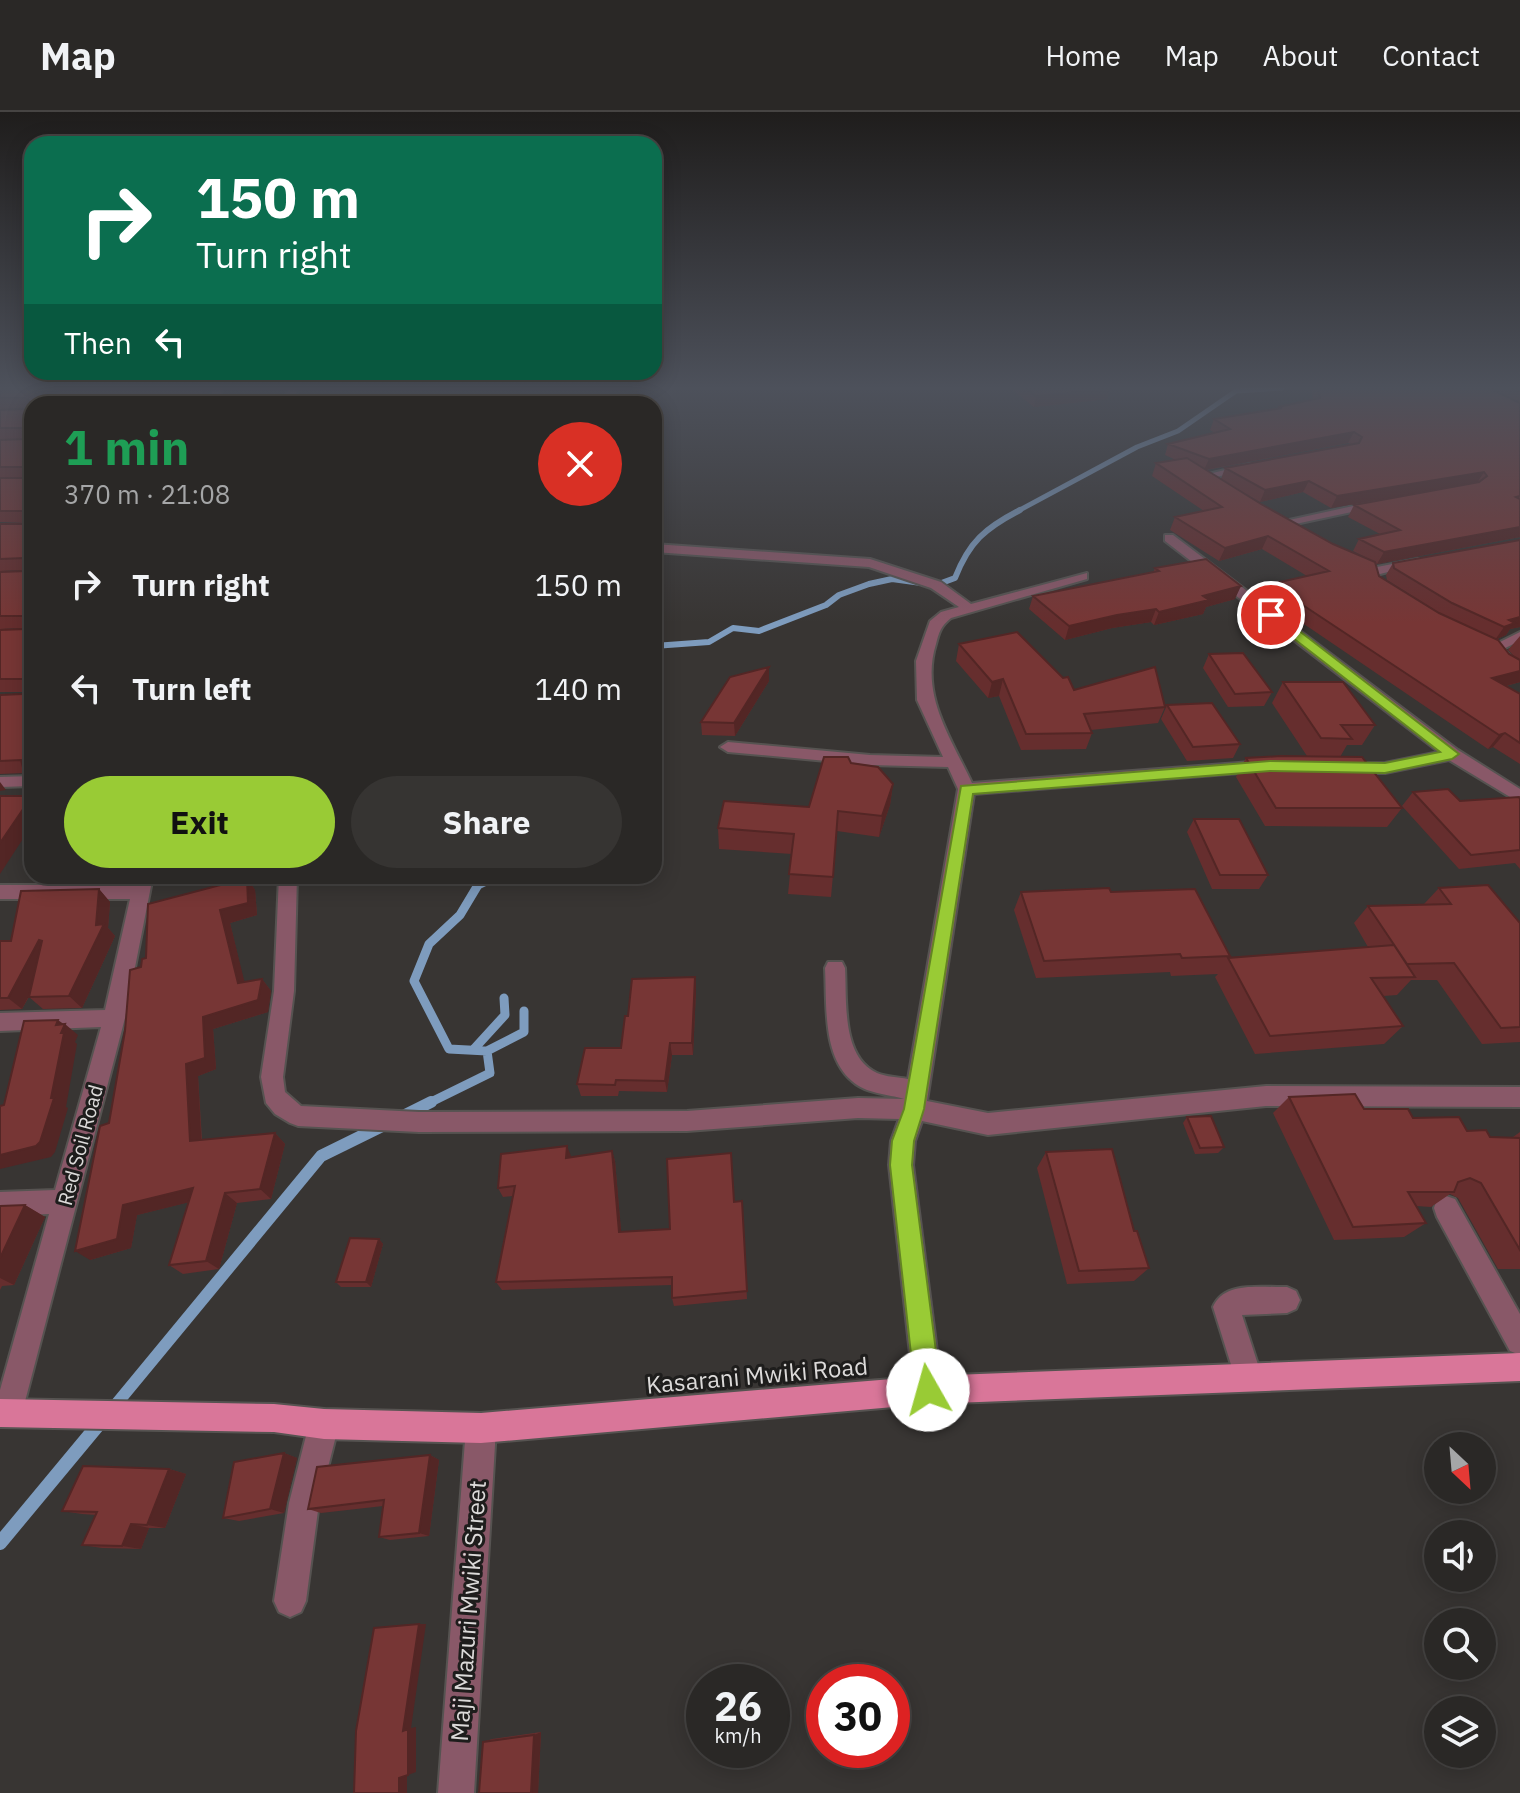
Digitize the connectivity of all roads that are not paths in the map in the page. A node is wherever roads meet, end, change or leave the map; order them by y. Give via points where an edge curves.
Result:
1 (1256, 466) edge
2 (1221, 488) edge
3 (1390, 501) edge
4 (1273, 516) edge
5 (1286, 522) junction
6 (1299, 530) edge
7 (1169, 538) dead end
8 (662, 549) edge
9 (1338, 553) edge
10 (1434, 560) edge
11 (1082, 576) dead end
12 (967, 607) junction
13 (1520, 636) edge
14 (1520, 672) edge
15 (728, 747) dead end
16 (1452, 754) junction
17 (954, 762) junction
18 (1279, 766) edge
19 (1327, 768) edge
20 (24, 781) edge
21 (0, 782) edge
22 (966, 789) junction
23 (1520, 797) edge
24 (142, 884) edge
25 (288, 884) edge
26 (0, 892) edge
27 (835, 968) dead end
28 (114, 1018) junction
29 (0, 1022) edge
30 (1520, 1097) edge
31 (916, 1099) junction
32 (64, 1202) junction
33 (0, 1204) edge
34 (1446, 1208) edge
35 (1287, 1300) dead end
36 (1520, 1341) edge
37 (1520, 1367) edge
38 (1248, 1377) junction
39 (928, 1390) junction
40 (4, 1413) edge
41 (324, 1424) junction
42 (481, 1428) junction
43 (290, 1601) dead end
44 (456, 1793) edge

1 - 2 street via 1195,474
3 - 5 street
4 - 5 street
5 - 6 street
7 - 16 street
8 - 12 street via 870,563 936,585
9 - 10 street via 1377,577
11 - 12 street
12 - 17 street via 935,624 923,661 925,700
13 - 14 street via 1490,645
15 - 17 street
16 - 19 street via 1385,768
16 - 23 street
17 - 22 street
18 - 22 street
20 - 21 street
22 - 31 street
24 - 26 street
24 - 28 street, Red Soil Road
25 - 31 street via 284,991 272,1077 274,1096 298,1116 419,1122 687,1121
27 - 31 street via 843,1047 852,1064 872,1082
28 - 29 street
28 - 32 street, Red Soil Road
30 - 31 street via 1266,1096 988,1124
31 - 39 street via 901,1165
32 - 33 street
32 - 40 street, Red Soil Road
34 - 36 street
35 - 38 street via 1233,1302 1226,1307
37 - 38 main road, Kasarani Mwiki Road
38 - 39 main road, Kasarani Mwiki Road
39 - 42 main road, Kasarani Mwiki Road
40 - 41 main road, Kasarani Mwiki Road via 274,1418
41 - 42 main road, Kasarani Mwiki Road
41 - 43 street via 304,1503
42 - 44 street, Maji Mazuri Mwiki Street

